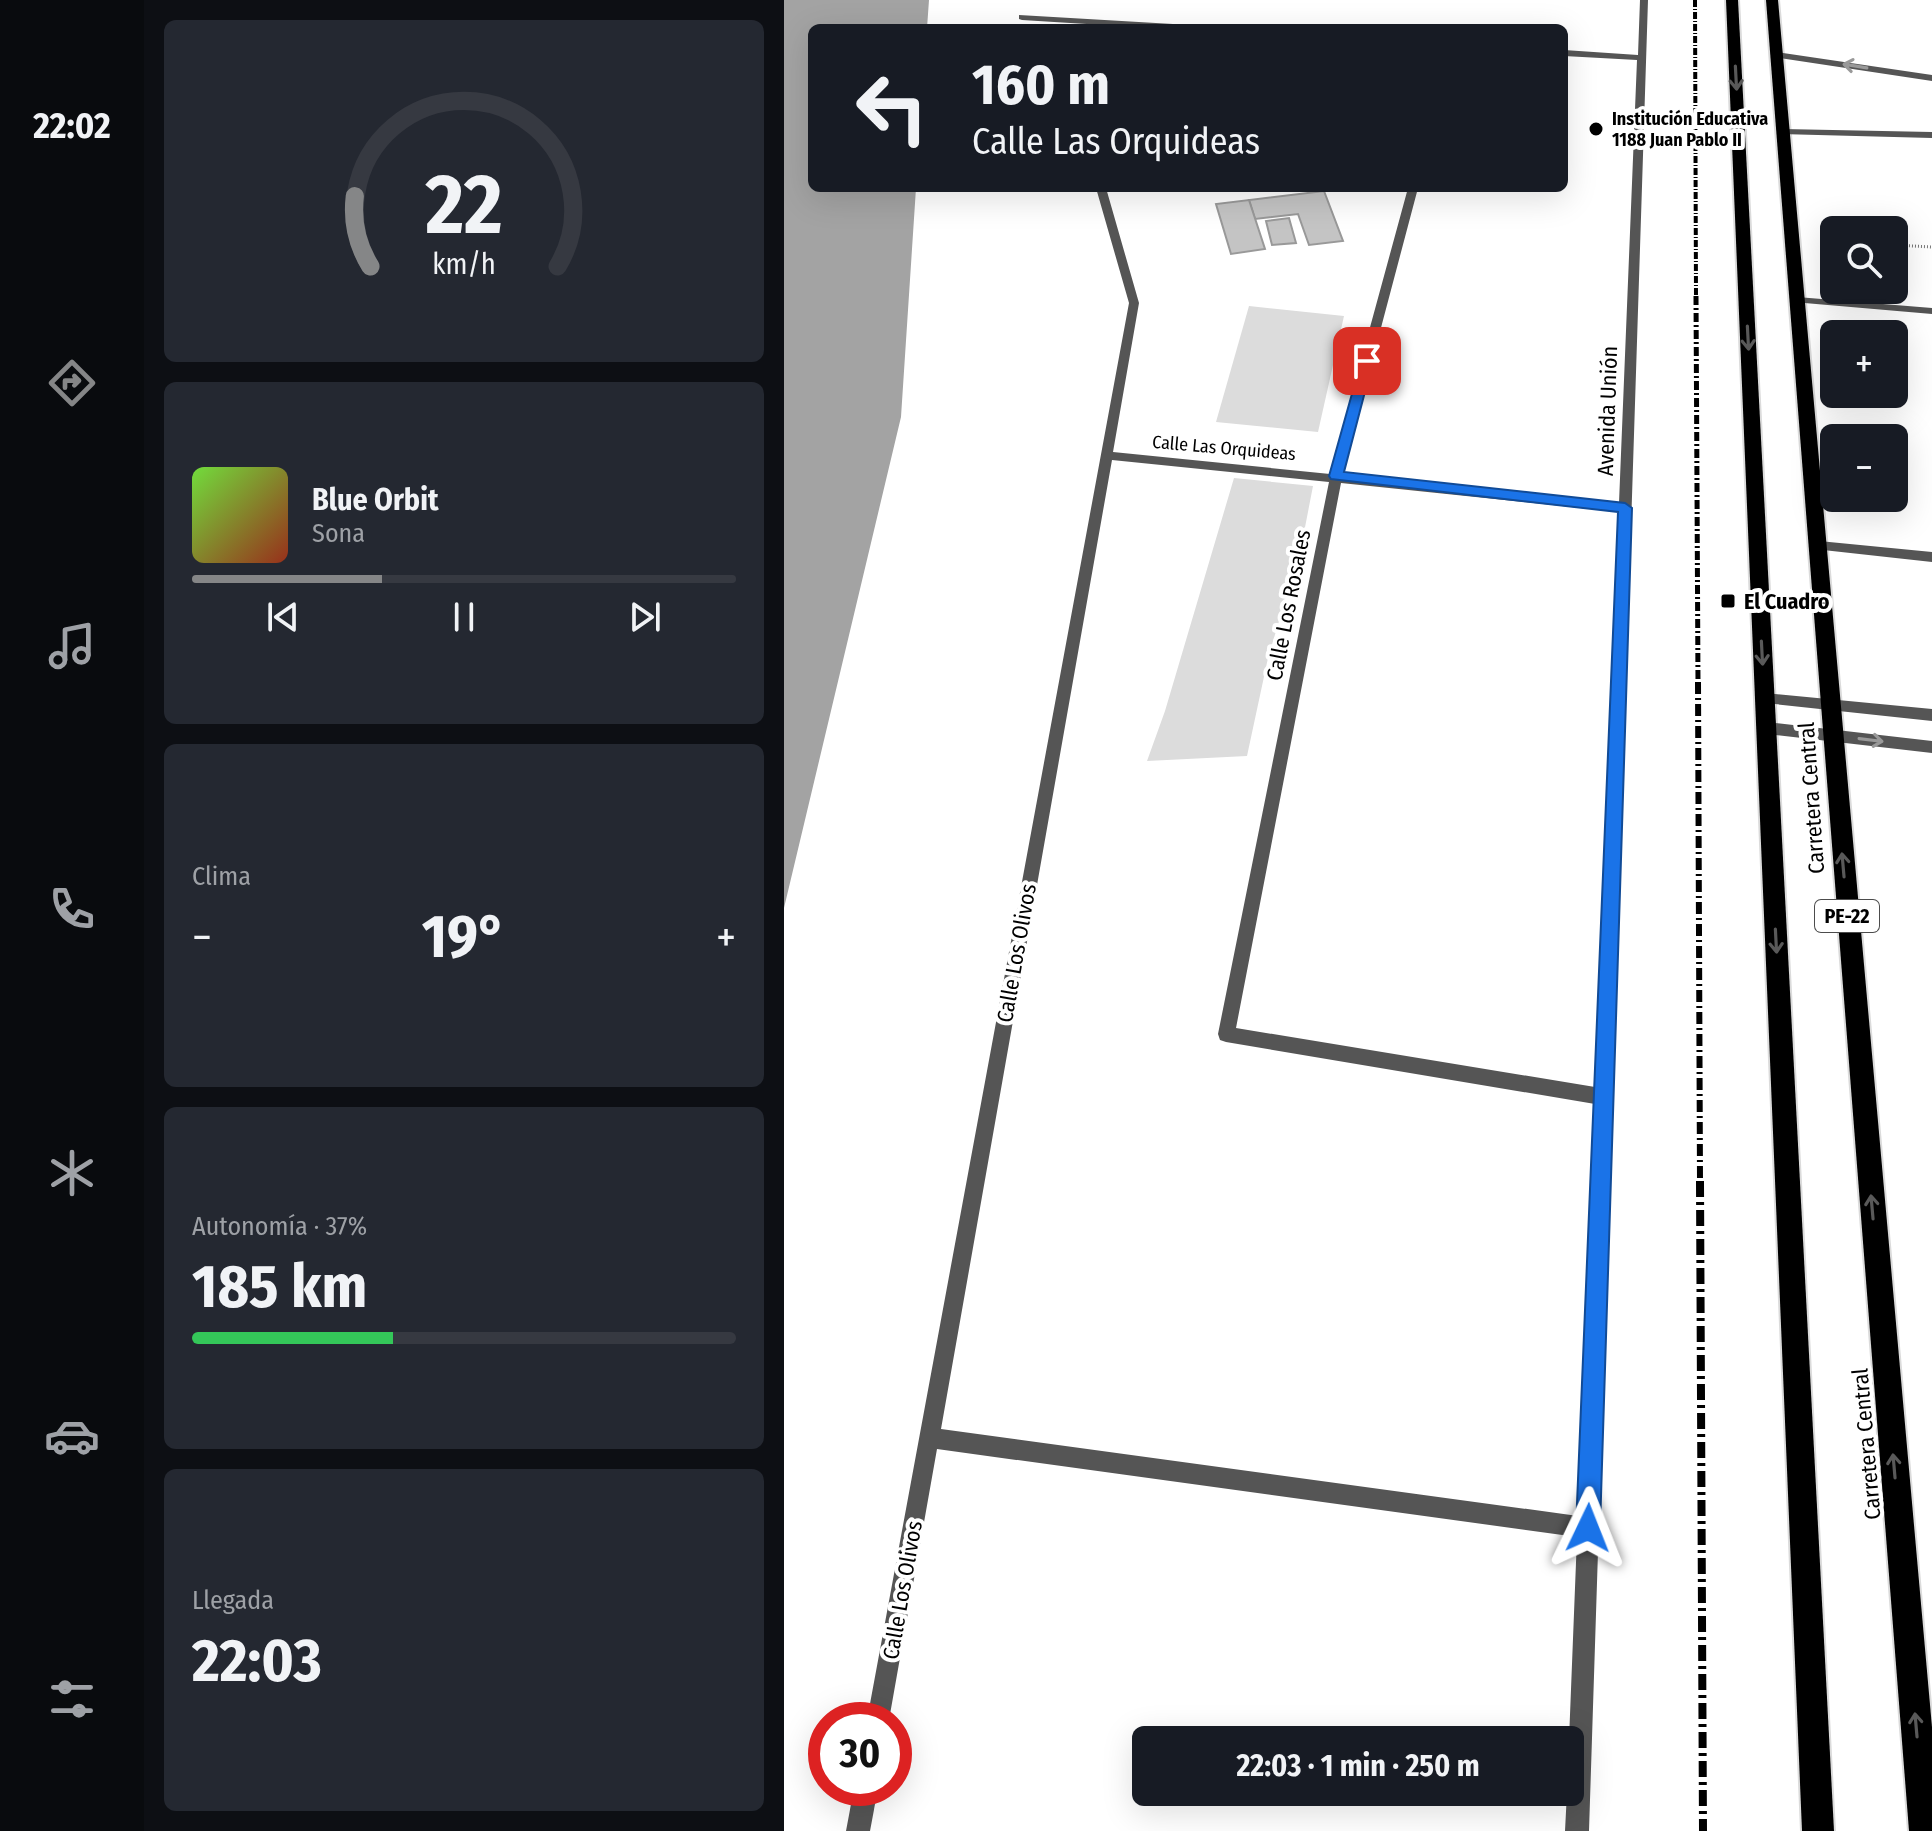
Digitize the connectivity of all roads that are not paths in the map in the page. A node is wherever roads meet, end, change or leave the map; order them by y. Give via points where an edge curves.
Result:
1 (1644, 0) edge
2 (1732, 0) edge
3 (1772, 0) edge
4 (1028, 24) edge
5 (1145, 24) edge
6 (1568, 53) edge
7 (1776, 55) junction
8 (1642, 58) junction
9 (1932, 78) edge
10 (1783, 132) junction
11 (1932, 135) edge
12 (1102, 192) edge
13 (1412, 192) edge
14 (1797, 300) junction
15 (1932, 311) edge
16 (1106, 455) junction
17 (1336, 476) junction
18 (1625, 508) junction
19 (1819, 546) junction
20 (1932, 557) edge
21 (1765, 698) junction
22 (1830, 704) junction
23 (1932, 715) edge
24 (1766, 728) junction
25 (1832, 735) junction
26 (1932, 747) edge
27 (1604, 1097) junction
28 (929, 1438) junction
29 (1588, 1528) junction
30 (881, 1702) edge
31 (863, 1806) edge
32 (858, 1831) edge
33 (1577, 1831) edge
34 (1818, 1831) edge
35 (1925, 1831) edge

1 - 8 street, Avenida Unión
2 -> 21 highway, Carretera Central
3 - 7 highway, Carretera Central / PE-22
4 - 5 street via 1023,13
6 - 8 street
9 -> 7 street
7 - 10 highway, Carretera Central / PE-22
8 - 18 street, Avenida Unión
10 - 11 street
10 - 14 highway, Carretera Central / PE-22
12 - 16 street, Calle Los Olivos via 1134,303
13 - 17 street, Calle Los Rosales
14 - 15 street
14 - 19 highway, Carretera Central / PE-22
16 - 17 street, Calle Las Orquideas
16 - 28 street, Calle Los Olivos
17 - 18 street, Calle Las Orquideas
17 - 27 street, Calle Los Rosales via 1226,1034
18 - 27 street, Avenida Unión
19 - 20 street
19 - 22 highway, Carretera Central / PE-22
21 - 22 street
21 - 24 highway, Carretera Central
22 - 23 street
22 - 25 highway, Carretera Central / PE-22
24 - 25 street
24 -> 34 highway, Carretera Central
25 -> 26 street
35 -> 25 highway, Carretera Central / PE-22
27 - 29 street, Avenida Unión
28 - 29 street
28 - 30 street, Calle Los Olivos
29 - 33 street, Avenida Unión
31 - 32 street

